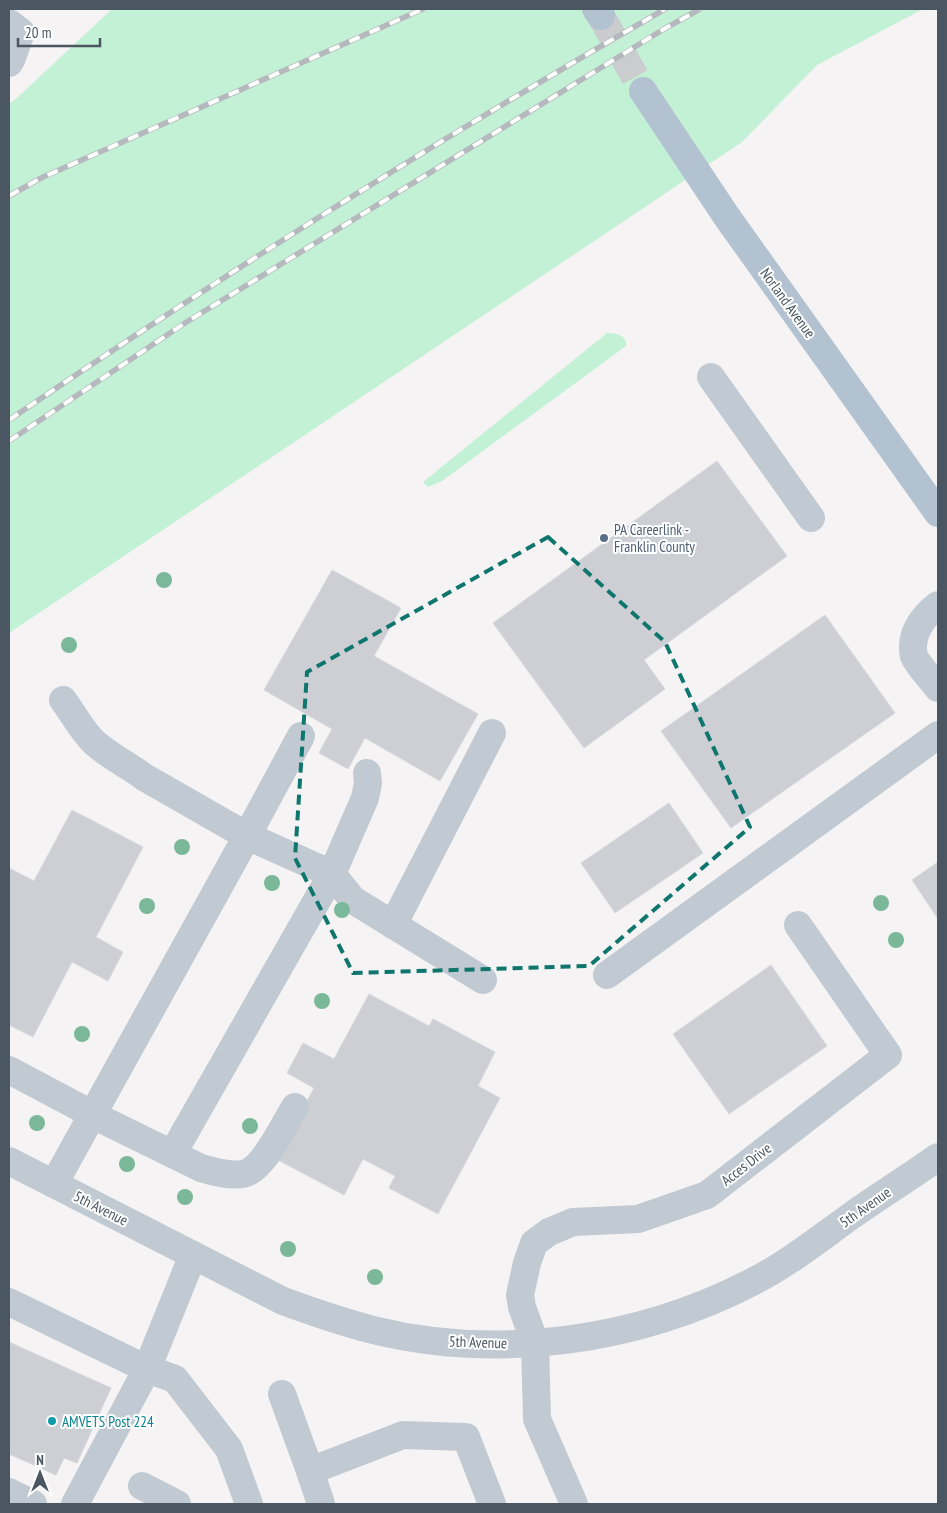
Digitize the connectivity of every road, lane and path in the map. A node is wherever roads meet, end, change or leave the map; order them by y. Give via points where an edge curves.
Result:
1 (15, 28) edge
2 (9, 63) edge
3 (643, 91) tunnel mouth
4 (711, 376) dead end
5 (936, 503) edge
6 (811, 518) dead end
7 (938, 605) edge
8 (938, 688) edge
9 (63, 700) dead end
10 (492, 732) dead end
11 (938, 735) edge
12 (301, 736) dead end
13 (367, 773) dead end
14 (248, 836) junction
15 (332, 874) junction
16 (393, 925) junction
17 (798, 925) dead end
18 (607, 975) dead end
19 (483, 980) dead end
20 (9, 1070) edge
21 (295, 1107) dead end
22 (93, 1115) junction
23 (173, 1153) junction
24 (938, 1157) edge
25 (9, 1161) edge
26 (54, 1184) junction
27 (193, 1255) junction
28 (9, 1302) edge
29 (535, 1343) junction
30 (147, 1369) junction
31 (282, 1394) dead end
32 (310, 1471) junction
33 (142, 1486) dead end
34 (9, 1492) edge
35 (32, 1504) edge
36 (74, 1504) edge
37 (177, 1504) edge
38 (249, 1504) edge
39 (322, 1504) edge
40 (492, 1504) edge
41 (574, 1504) edge

1 - 2 street
3 - 5 main road, Norland Avenue via 732,225
4 - 6 street
7 - 8 street via 927,613 918,628 914,656
9 - 14 street via 94,743 110,756
10 - 16 street
11 - 18 street
12 - 14 street
13 - 15 street via 365,798
14 - 15 street
14 - 22 street
15 - 16 street via 353,900
15 - 23 street
16 - 19 street
17 - 29 street, Acces Drive via 888,1055 707,1195 638,1220 574,1222 542,1236 534,1243 520,1288 522,1307
20 - 22 street
21 - 23 street via 259,1164 245,1173 201,1168
22 - 23 street
22 - 26 street
24 - 29 street, 5th Avenue via 811,1246 738,1289 695,1308 640,1325 581,1338
25 - 26 street, 5th Avenue
26 - 27 street, 5th Avenue
27 - 29 street, 5th Avenue via 283,1301 374,1330 448,1342
27 - 30 street
28 - 30 street
29 - 41 street via 537,1419
30 - 36 street
30 - 38 street via 176,1379 229,1449
31 - 32 street
32 - 39 street
32 - 40 street via 403,1435 466,1437
33 - 37 street
34 - 35 street

